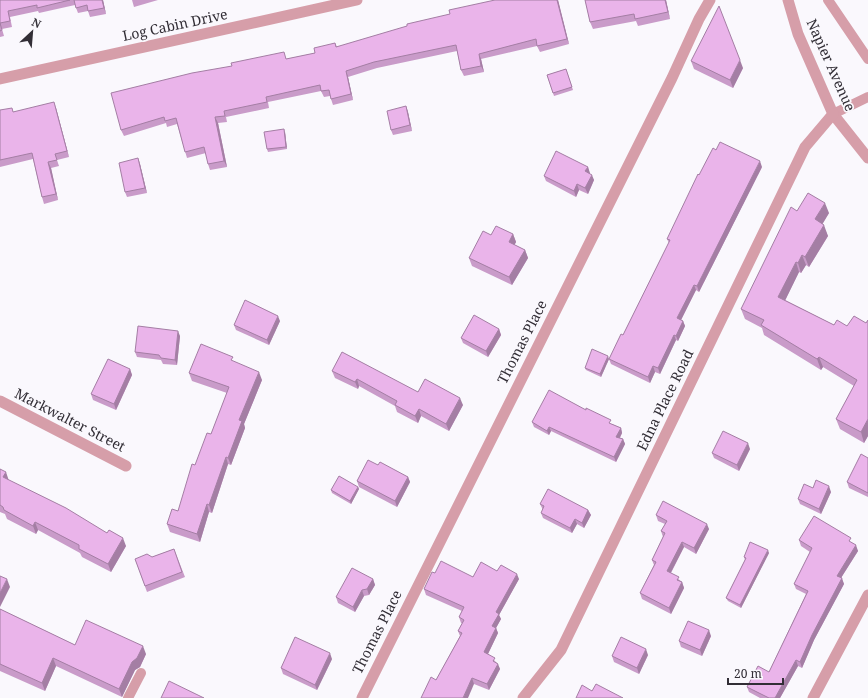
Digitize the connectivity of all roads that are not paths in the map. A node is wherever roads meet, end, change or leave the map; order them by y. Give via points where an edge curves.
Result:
1 (357, 0) edge
2 (788, 0) edge
3 (828, 0) edge
4 (709, 1) edge
5 (868, 59) edge
6 (0, 79) edge
7 (868, 97) edge
8 (833, 114) junction
9 (868, 158) edge
10 (0, 401) edge
11 (126, 466) dead end
12 (868, 595) edge
13 (141, 673) dead end
14 (128, 698) edge
15 (362, 698) edge
16 (523, 698) edge
17 (813, 698) edge

1 - 6 street, Log Cabin Drive
2 - 8 street, Napier Avenue via 798,34
3 - 5 lane
4 - 15 street, Thomas Place
7 - 8 lane
8 - 9 street, Napier Avenue
8 - 16 street, Edna Place Road via 805,147 561,650
10 - 11 street, Markwalter Street
12 - 17 street
13 - 14 lane

